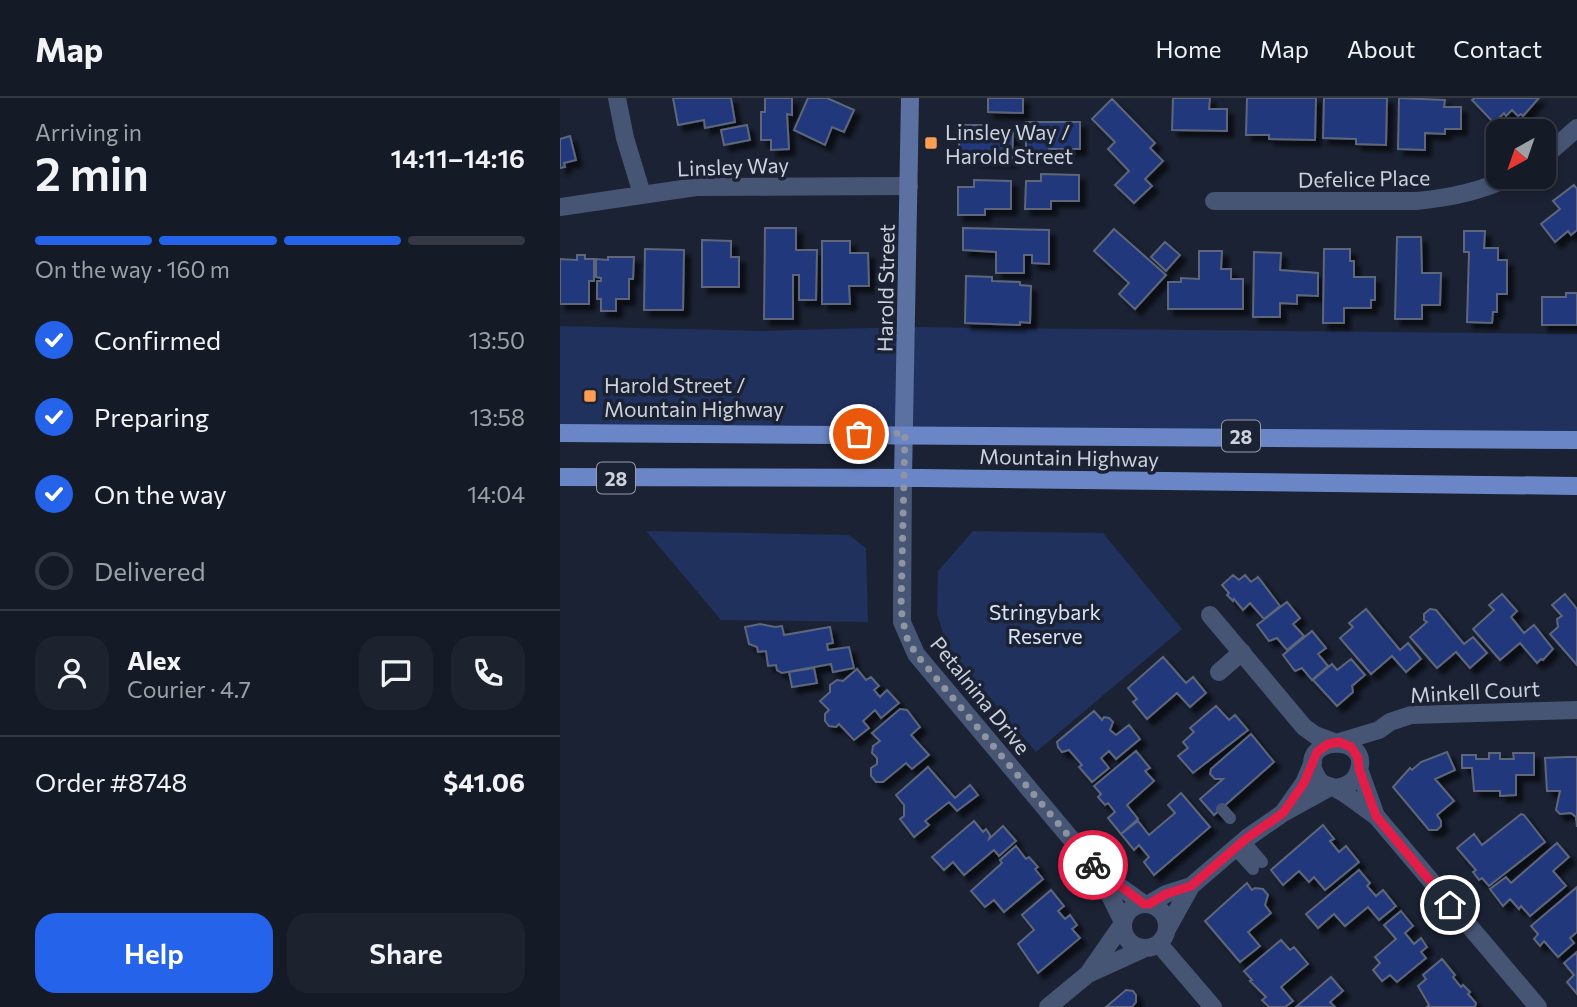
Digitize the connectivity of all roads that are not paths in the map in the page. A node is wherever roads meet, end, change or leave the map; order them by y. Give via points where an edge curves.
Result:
1 (617, 98) edge
2 (910, 98) edge
3 (1577, 128) edge
4 (1556, 146) edge
5 (1486, 186) edge
6 (909, 187) junction
7 (642, 194) junction
8 (1214, 201) dead end
9 (560, 207) edge
10 (560, 433) edge
11 (905, 433) junction
12 (1577, 440) edge
13 (560, 477) edge
14 (903, 478) junction
15 (1577, 486) edge
16 (1210, 615) dead end
17 (1242, 652) junction
18 (1219, 672) dead end
19 (1577, 710) edge
20 (1304, 727) junction
21 (1379, 730) junction
22 (1336, 742) junction
23 (1314, 759) junction
24 (1359, 767) junction
25 (1332, 788) junction
26 (1283, 813) junction
27 (1376, 816) junction
28 (1240, 845) junction
29 (1258, 866) dead end
30 (1098, 871) junction
31 (1191, 886) junction
32 (1147, 904) junction
33 (1123, 924) junction
34 (1156, 941) junction
35 (1088, 974) junction
36 (1048, 1007) edge
37 (1213, 1007) edge
38 (1538, 1007) edge

1 - 7 street
2 - 6 street, Harold Street
3 - 4 street
5 - 8 street, Defelice Place via 1435,200
6 - 7 street, Linsley Way via 696,187
6 - 11 street, Harold Street
7 - 9 street, Linsley Way
10 - 11 main road, Mountain Highway / 28
11 - 12 main road, Mountain Highway / 28
11 - 14 street, Harold Street
13 - 14 main road, Mountain Highway / 28
14 - 15 main road, Mountain Highway / 28
14 - 30 street, Petalnina Drive via 901,609 906,636 927,670
16 - 17 street
17 - 18 street
17 - 20 street
19 - 21 street, Minkell Court via 1411,715
20 - 22 street
20 - 23 street
21 - 22 street, Minkell Court
21 - 24 street
22 - 23 street via 1322,747
22 - 24 street via 1351,747
23 - 25 street via 1315,774
23 - 26 street
24 - 25 street via 1353,781
24 - 27 street
25 - 26 street
25 - 27 street
26 - 28 street
27 - 38 street
28 - 29 lane
28 - 31 street
30 - 32 street, Petalnina Drive
30 - 33 street, Petalnina Drive
31 - 32 street
31 - 34 street
32 - 33 street via 1130,909
32 - 34 street via 1165,916
33 - 34 street via 1130,944
33 - 35 street
34 - 35 street
34 - 37 street
35 - 36 street

